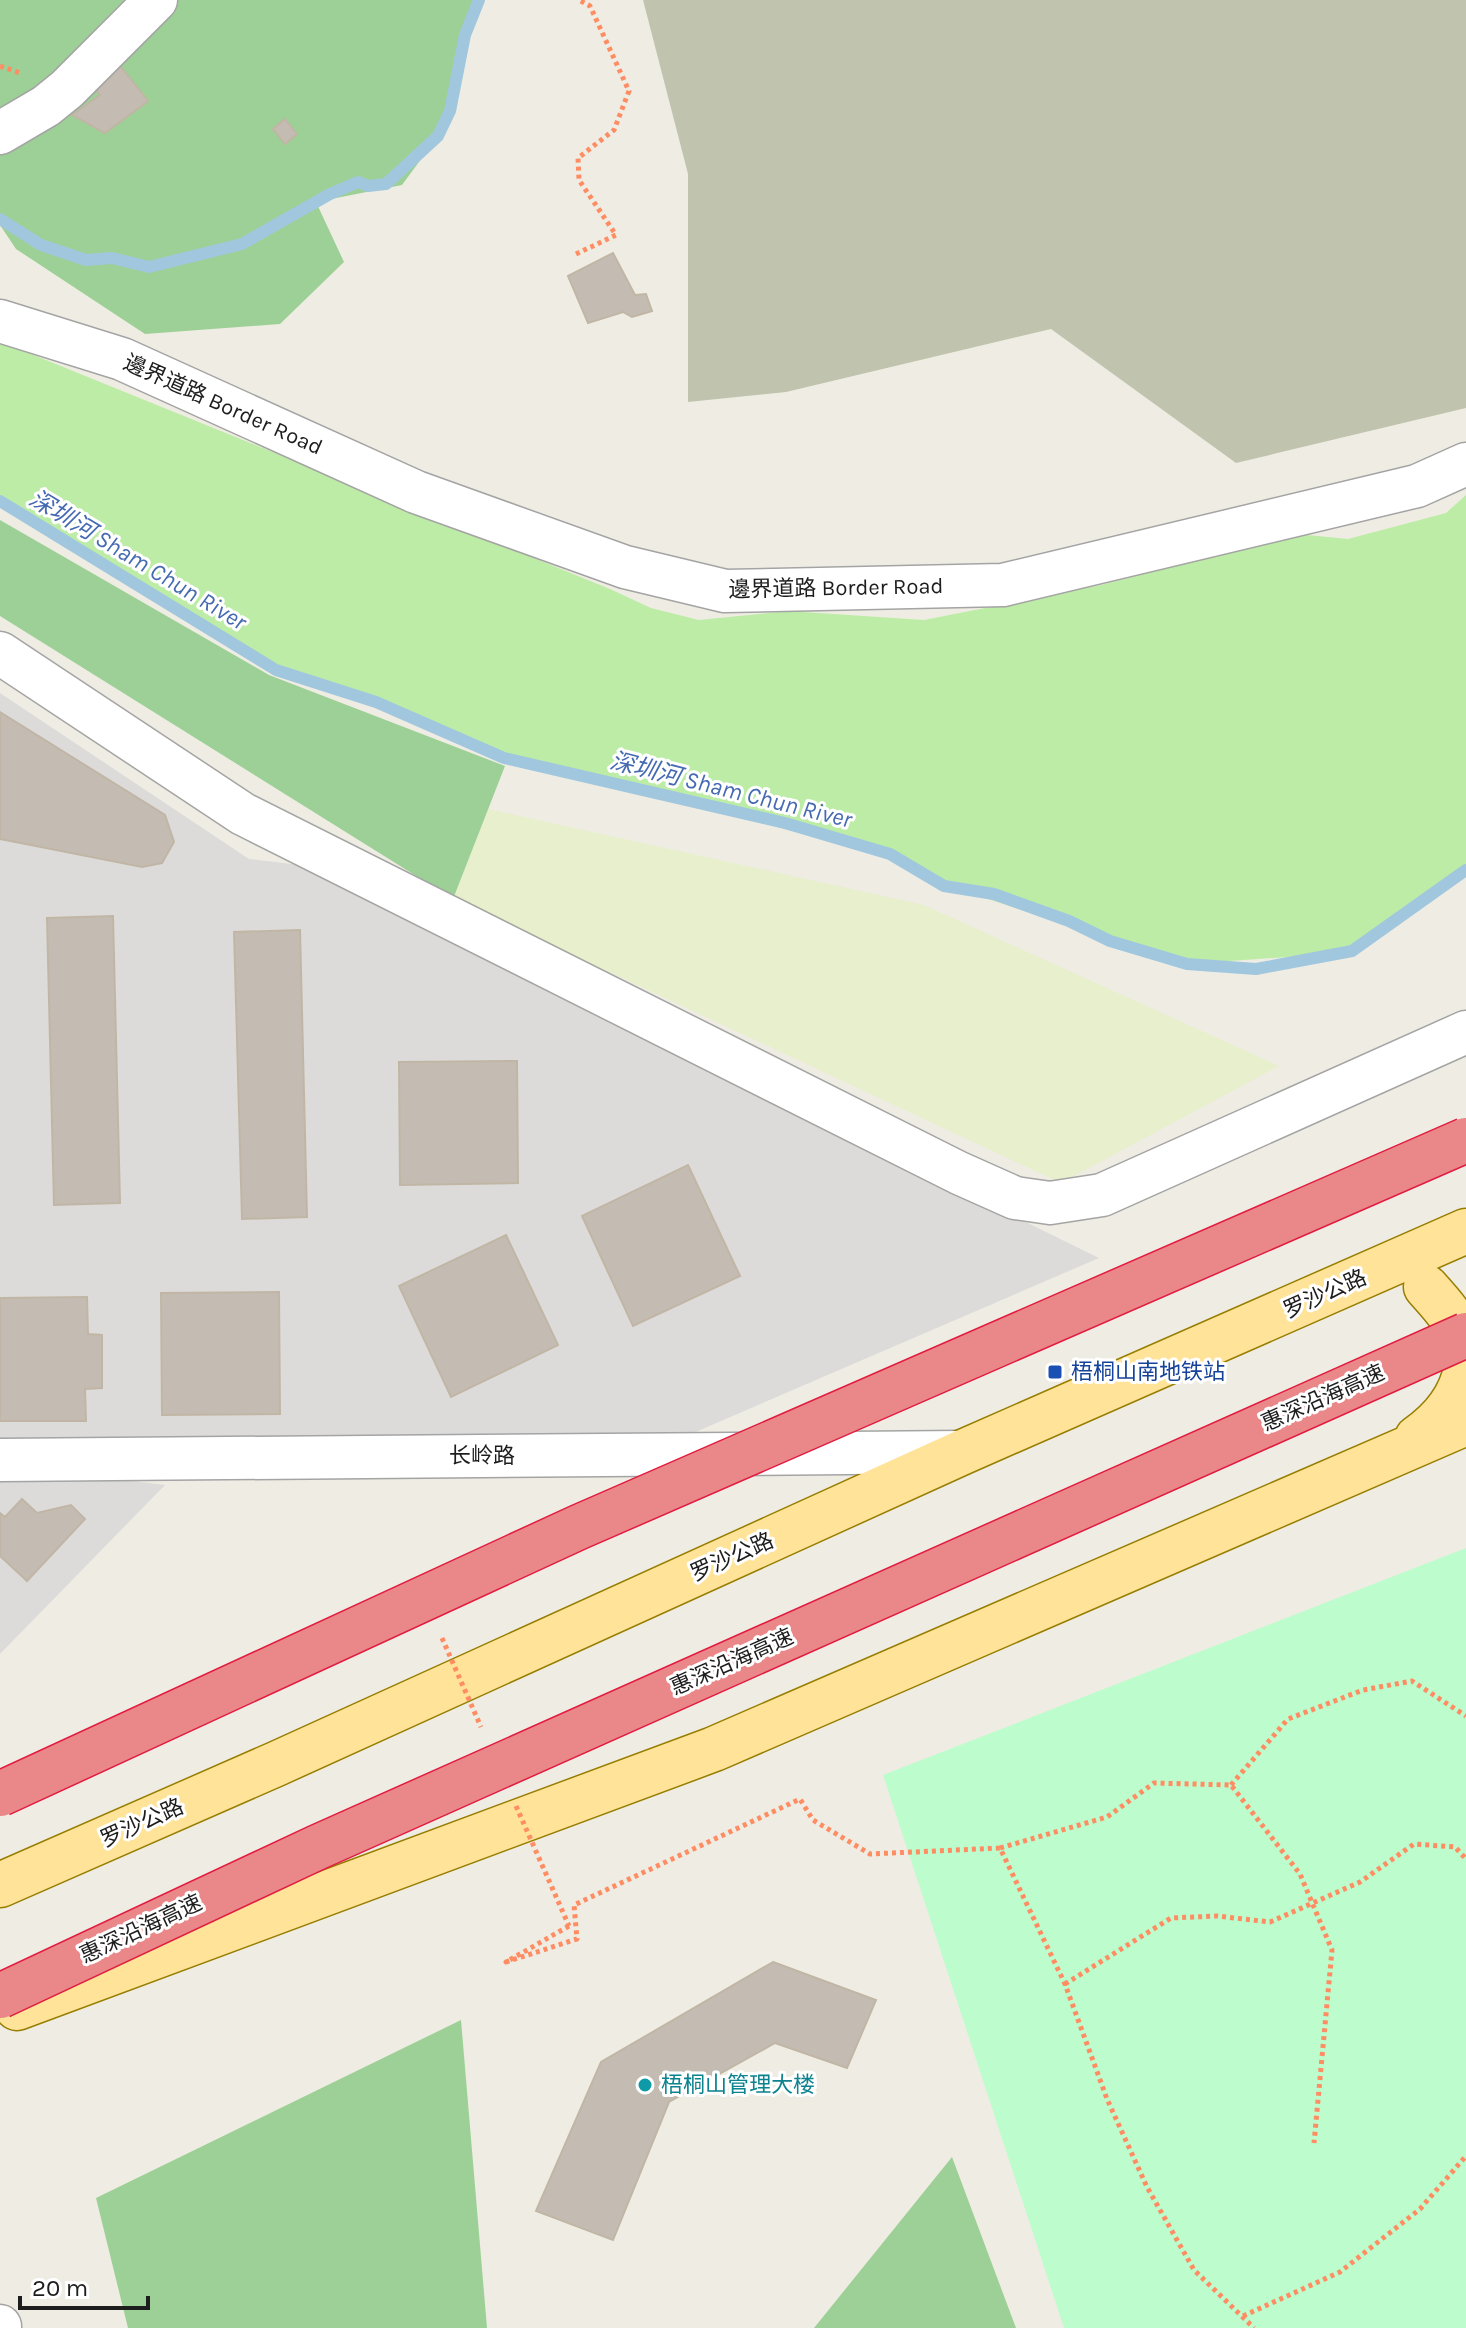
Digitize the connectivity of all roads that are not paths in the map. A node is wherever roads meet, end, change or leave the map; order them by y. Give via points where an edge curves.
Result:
1 (156, 0) edge
2 (0, 133) edge
3 (0, 321) edge
4 (1466, 464) edge
5 (0, 653) edge
6 (1466, 1032) edge
7 (1466, 1140) edge
8 (1466, 1231) edge
9 (1357, 1280) junction
10 (1426, 1287) junction
11 (1466, 1305) edge
12 (1466, 1335) edge
13 (1466, 1349) edge
14 (1466, 1368) edge
15 (1466, 1423) edge
16 (963, 1452) junction
17 (1392, 1455) junction
18 (0, 1460) edge
19 (0, 1794) edge
20 (0, 1885) edge
21 (0, 1996) edge
22 (0, 2014) edge

1 - 2 street via 67,89
3 - 4 street, 邊界道路 Border Road via 122,359 416,492 625,567 725,591 1003,585 1417,486
5 - 6 street via 243,814 1015,1198 1050,1203 1102,1195
7 - 19 highway, bridge via 579,1527
8 - 9 main road, 罗沙公路
9 - 10 street
9 - 16 main road, 罗沙公路
10 - 11 street
10 - 13 main road via 1448,1310
12 - 21 highway, 惠深沿海高速, bridge via 318,1847
14 - 17 main road via 1462,1387 1445,1411
15 - 17 main road
16 - 18 street, 长岭路
16 - 20 main road, 罗沙公路
17 - 22 main road via 714,1749

